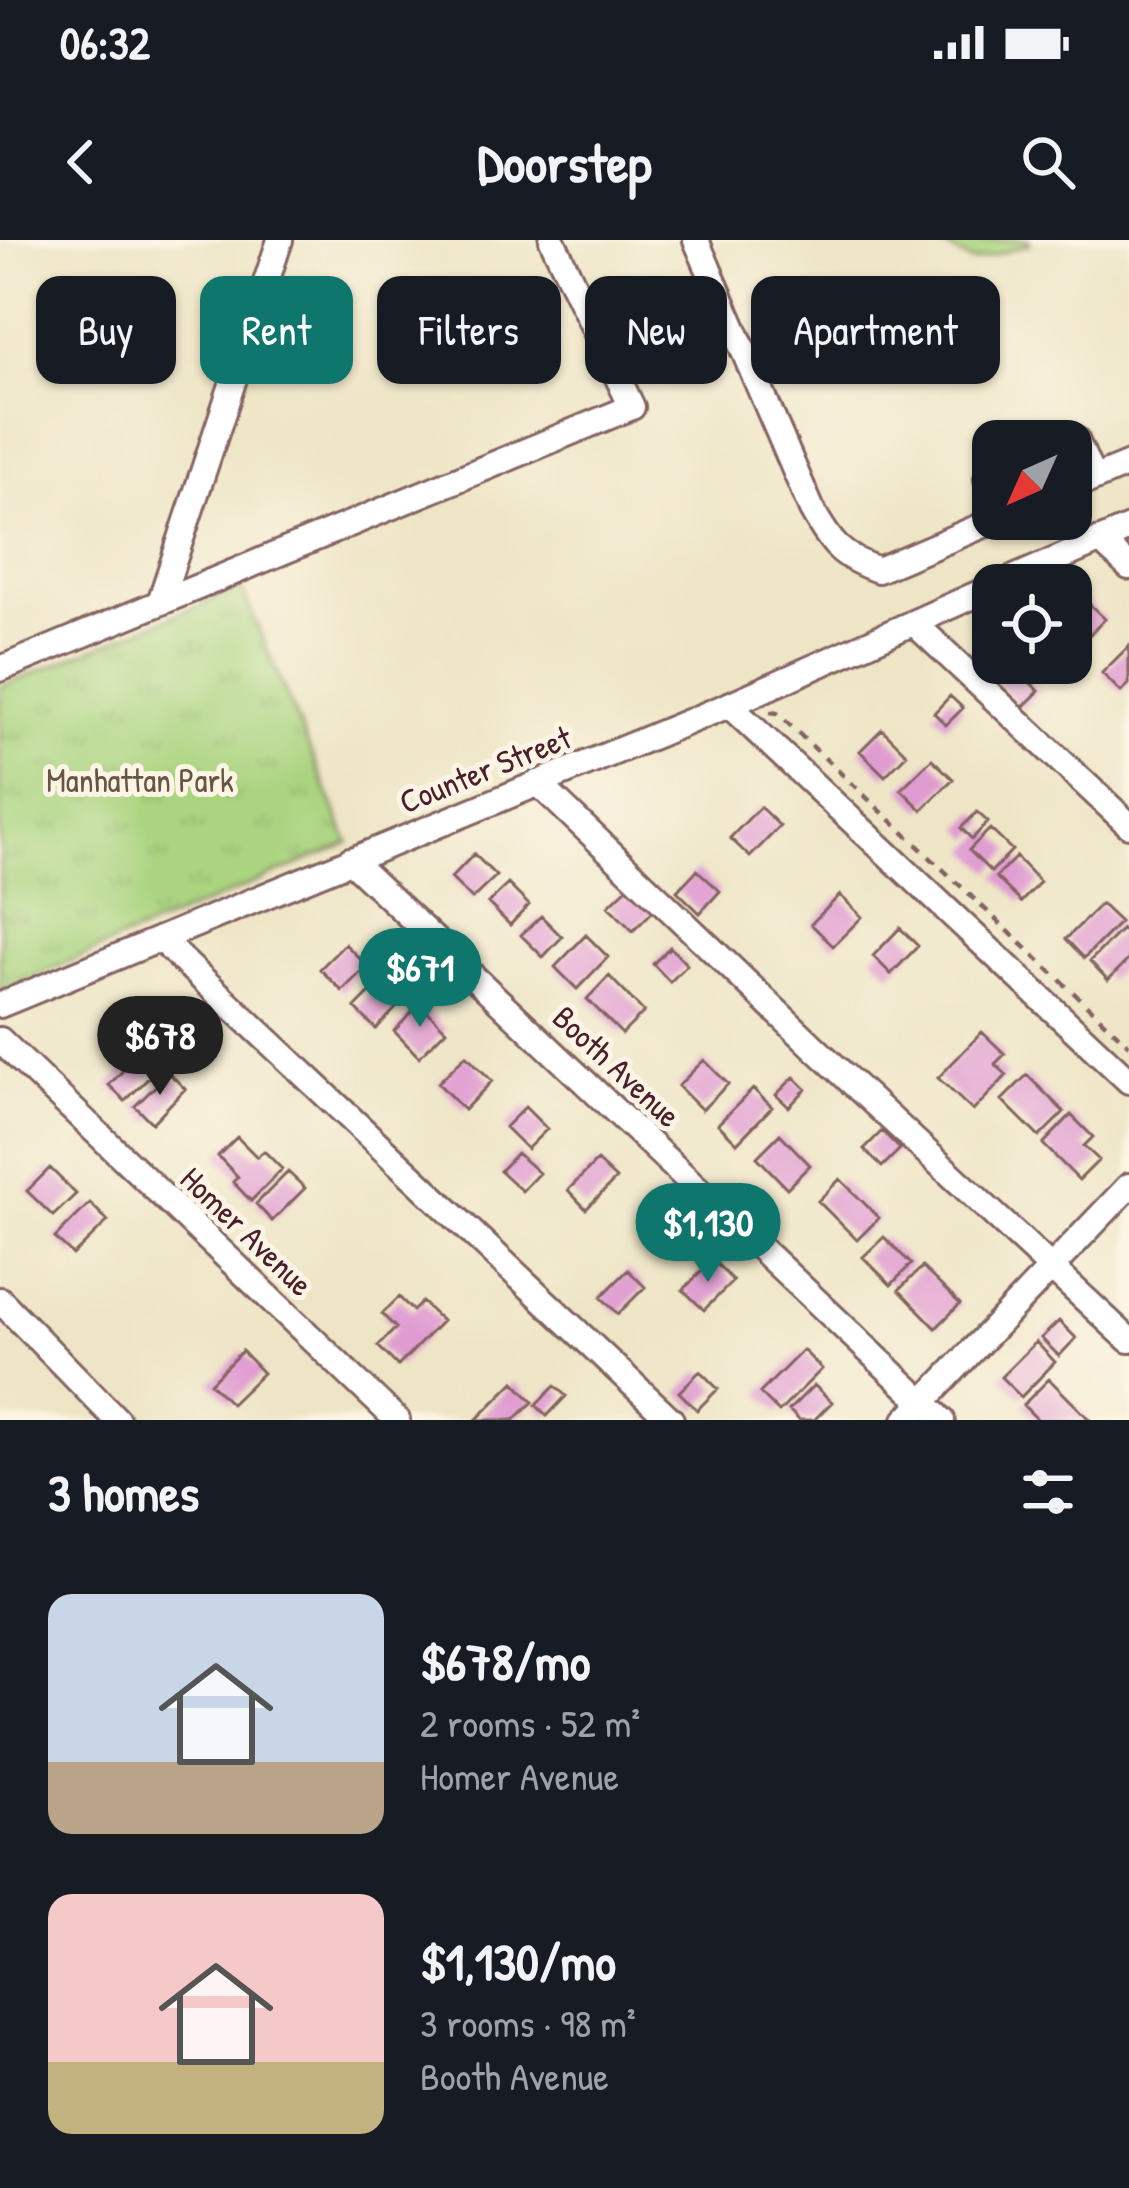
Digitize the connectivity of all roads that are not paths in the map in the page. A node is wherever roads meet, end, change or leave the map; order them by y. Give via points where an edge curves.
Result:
1 (280, 240) edge
2 (551, 240) edge
3 (695, 240) edge
4 (1129, 464) edge
5 (1092, 479) edge
6 (1129, 528) edge
7 (972, 530) edge
8 (1100, 540) junction
9 (1046, 564) edge
10 (1129, 566) edge
11 (972, 597) edge
12 (160, 602) junction
13 (914, 623) junction
14 (0, 669) edge
15 (729, 705) junction
16 (538, 783) junction
17 (1129, 825) edge
18 (350, 860) junction
19 (160, 939) junction
20 (0, 1005) edge
21 (0, 1040) edge
22 (1129, 1081) edge
23 (1129, 1186) edge
24 (1052, 1267) junction
25 (0, 1300) edge
26 (1129, 1340) edge
27 (915, 1411) edge
28 (117, 1420) edge
29 (397, 1420) edge
30 (671, 1420) edge
31 (943, 1420) edge

1 - 12 street
2 - 12 street via 632,407
3 - 7 street via 832,544 878,570
4 - 5 street
6 - 8 street, Counter Street
8 - 9 street, Counter Street
8 - 10 street
11 - 13 street, Counter Street
12 - 14 street
13 - 15 street, Counter Street
13 - 17 street
15 - 16 street, Counter Street
15 - 22 street
16 - 18 street, Counter Street
16 - 24 street
18 - 19 street, Counter Street
18 - 27 street, Booth Avenue
19 - 20 street, Counter Street
19 - 30 street
21 - 29 street, Homer Avenue
23 - 24 street
24 - 26 street
24 - 27 street
25 - 28 street
27 - 31 street, Booth Avenue

